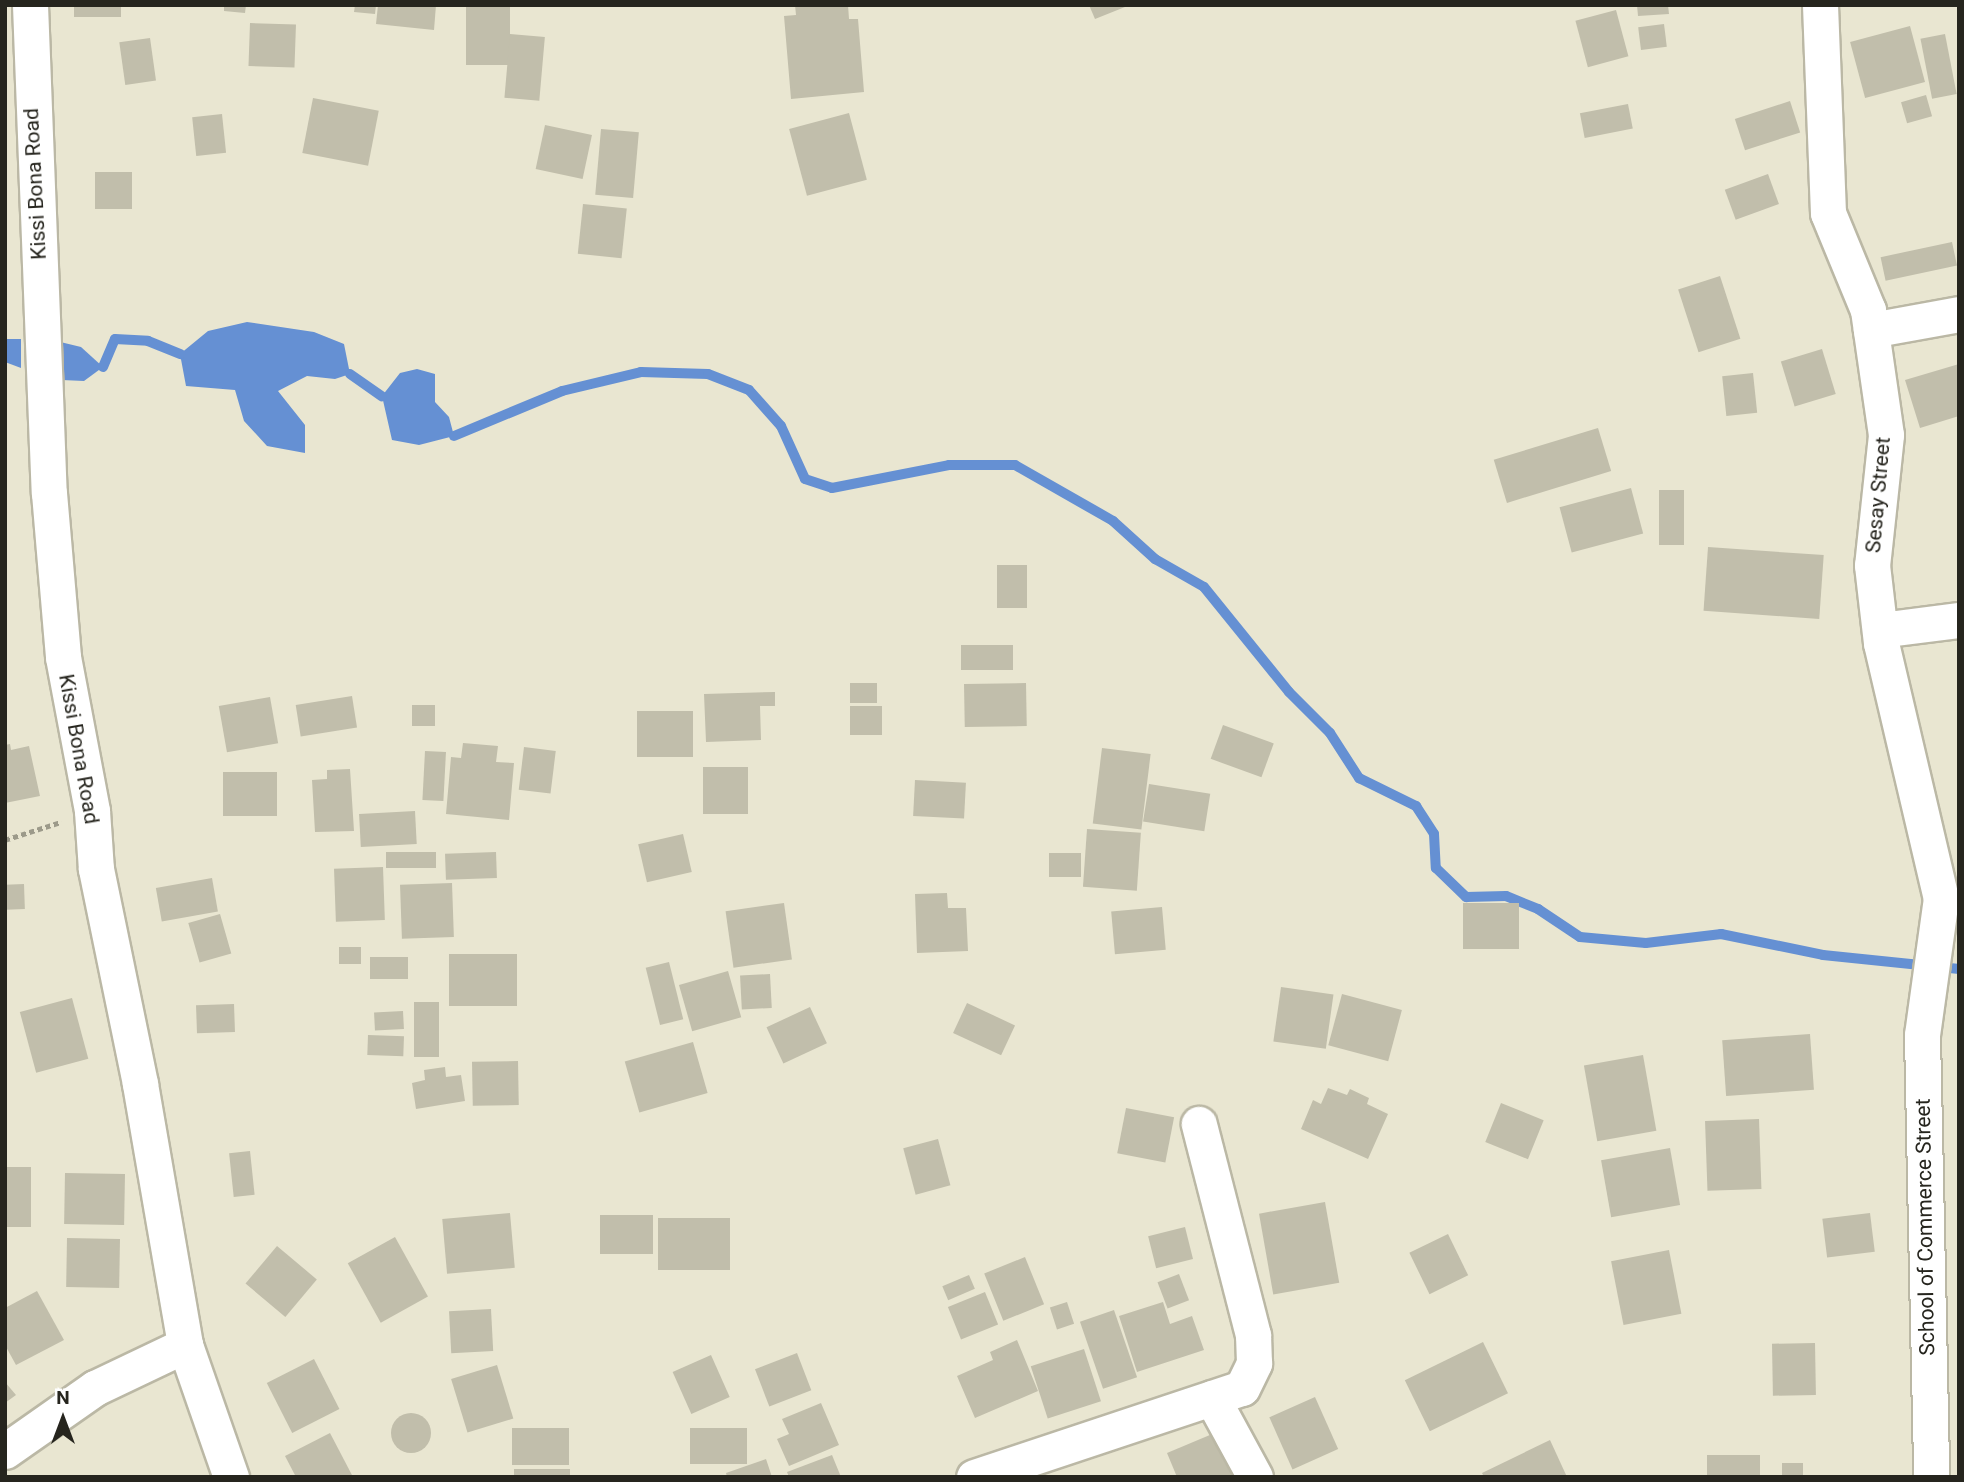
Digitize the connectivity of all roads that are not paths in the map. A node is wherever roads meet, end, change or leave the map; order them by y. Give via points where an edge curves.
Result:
1 (30, 5) edge
2 (1820, 5) edge
3 (1959, 314) edge
4 (1871, 330) junction
5 (1959, 620) edge
6 (1880, 630) junction
7 (1930, 960) joint
8 (1199, 1124) dead end
9 (185, 1345) junction
10 (1212, 1398) junction
11 (5, 1451) edge
12 (231, 1477) edge
13 (974, 1477) edge
14 (1255, 1477) edge
15 (1931, 1477) edge

1 - 9 street, Kissi Bona Road via 49,493 63,657 92,811 96,869 140,1084
2 - 4 street, Sesay Street via 1828,213 1868,310
3 - 4 street
4 - 6 street, Sesay Street via 1885,435 1872,565
5 - 6 street
6 - 7 street, Sesay Street via 1941,898
7 - 15 street, School of Commerce Street via 1921,1148
8 - 10 street via 1253,1335 1254,1363 1242,1388
9 - 11 street via 95,1388
9 - 12 street, Kissi Bona Road
10 - 13 street
10 - 14 street

